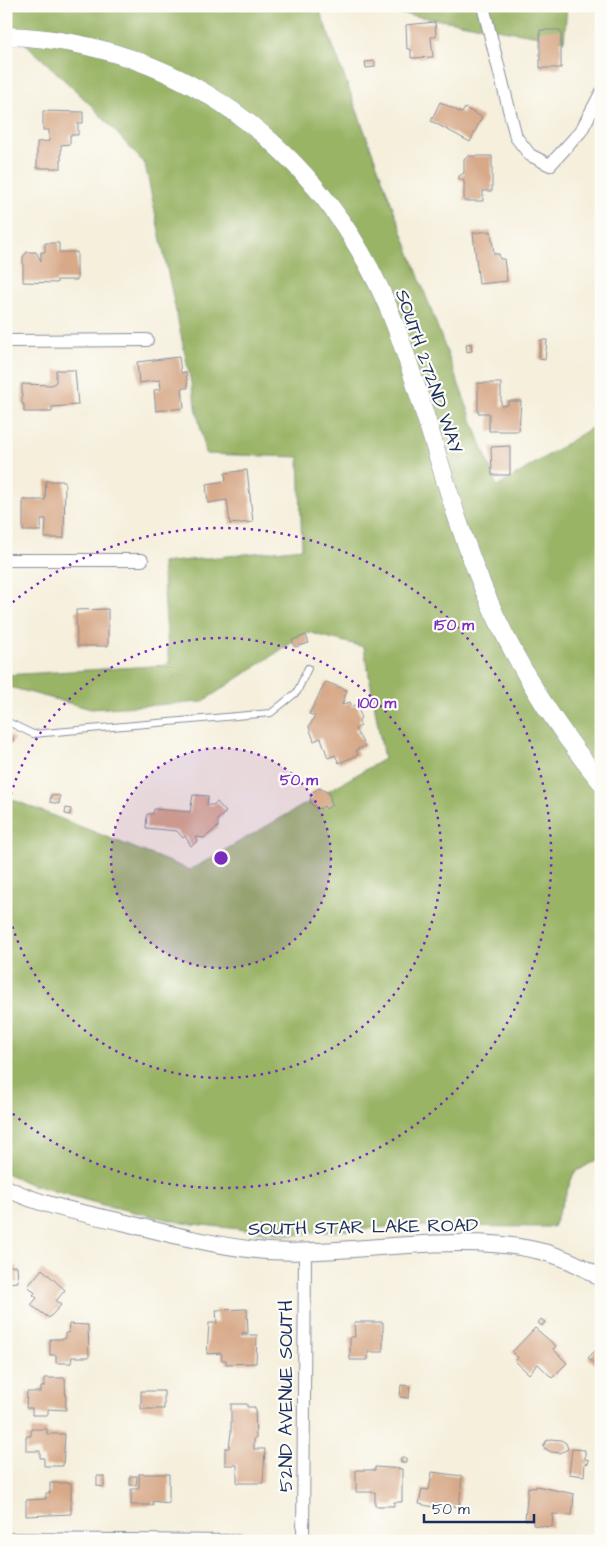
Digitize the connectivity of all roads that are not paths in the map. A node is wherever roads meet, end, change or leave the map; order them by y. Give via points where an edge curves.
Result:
1 (483, 6) edge
2 (6, 36) edge
3 (601, 93) edge
4 (147, 340) dead end
5 (6, 341) edge
6 (6, 560) edge
7 (142, 560) dead end
8 (308, 668) dead end
9 (6, 722) edge
10 (601, 782) edge
11 (6, 1188) edge
12 (305, 1251) junction
13 (601, 1278) edge
14 (6, 1539) edge
15 (237, 1541) edge
16 (303, 1541) edge

1 - 3 street via 516,137 530,156 550,164 581,131
2 - 10 main road, SOUTH 272ND WAY via 70,42 109,51 154,66 193,85 238,113 279,146 324,197 363,256 396,326 457,518 503,630 551,715
4 - 5 street
6 - 7 street
8 - 9 lane via 296,692 271,713 33,734
11 - 12 street, SOUTH STAR LAKE ROAD via 62,1208 186,1238 256,1250
12 - 13 street, SOUTH STAR LAKE ROAD via 475,1244 502,1246 554,1254
12 - 16 street, 52ND AVENUE SOUTH
14 - 15 street

